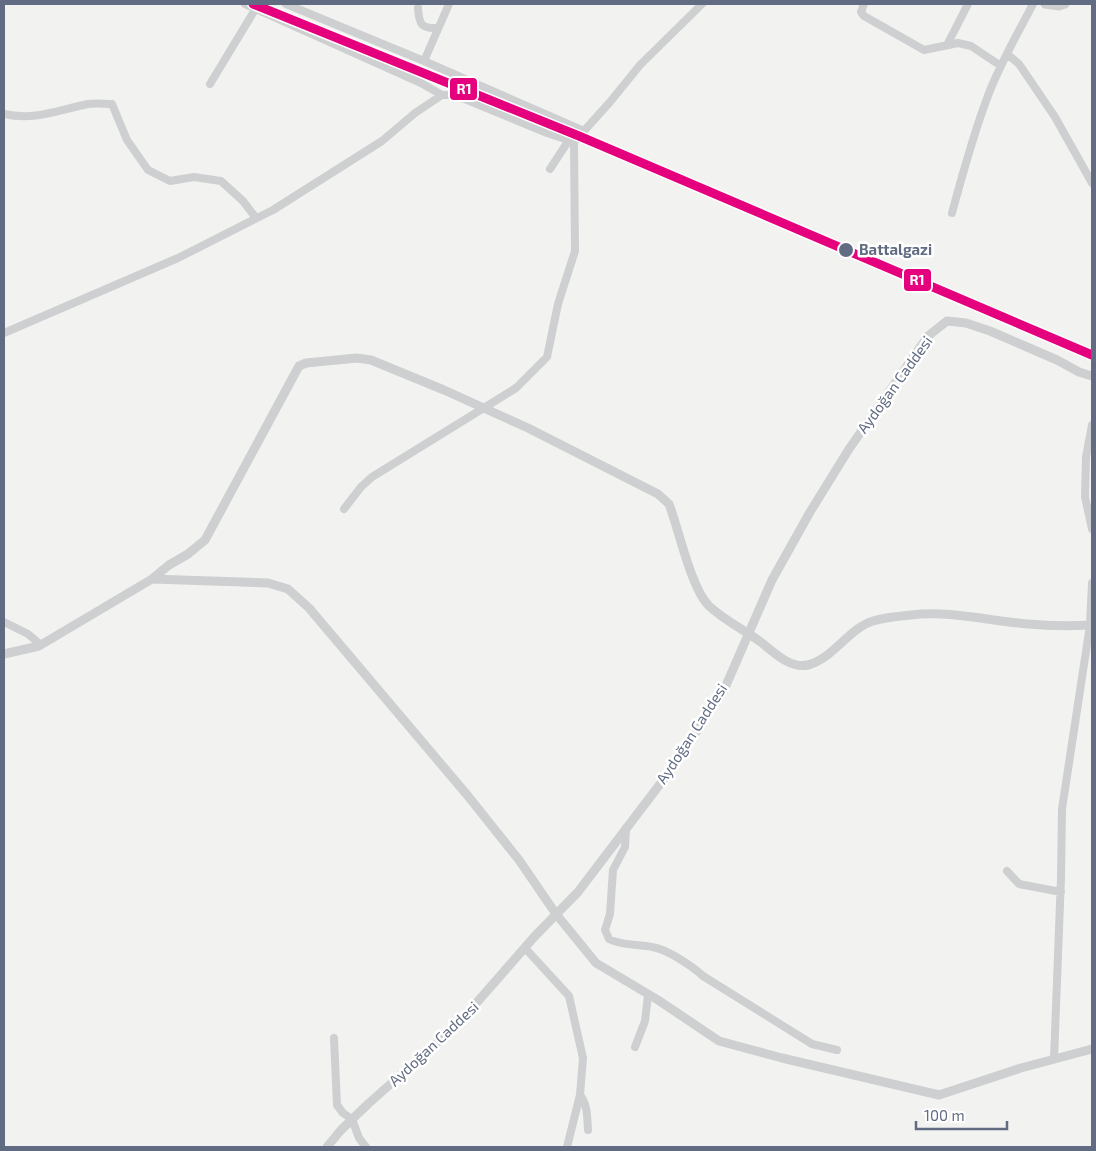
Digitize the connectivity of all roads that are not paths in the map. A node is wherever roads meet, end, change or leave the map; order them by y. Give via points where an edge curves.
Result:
1 (245, 4) edge
2 (286, 4) edge
3 (449, 4) edge
4 (702, 4) edge
5 (864, 4) edge
6 (968, 4) edge
7 (1033, 4) edge
8 (1045, 4) edge
9 (1065, 4) edge
10 (256, 8) junction
11 (418, 8) dead end
12 (438, 28) junction
13 (947, 45) junction
14 (1007, 54) junction
15 (424, 61) junction
16 (1001, 66) junction
17 (210, 84) dead end
18 (442, 95) junction
19 (4, 114) edge
20 (584, 131) junction
21 (572, 141) junction
22 (550, 169) dead end
23 (1092, 184) edge
24 (952, 213) dead end
25 (256, 218) junction
26 (4, 334) edge
27 (1092, 376) edge
28 (483, 408) junction
29 (1092, 425) edge
30 (344, 509) dead end
31 (1092, 529) edge
32 (152, 579) junction
33 (1092, 583) edge
34 (4, 622) edge
35 (1091, 625) edge
36 (750, 633) junction
37 (41, 645) junction
38 (4, 654) edge
39 (626, 828) junction
40 (1007, 871) dead end
41 (1061, 892) junction
42 (556, 914) junction
43 (525, 948) junction
44 (648, 995) junction
45 (334, 1038) dead end
46 (635, 1047) dead end
47 (1092, 1049) edge
48 (836, 1050) dead end
49 (1054, 1058) junction
50 (580, 1095) junction
51 (352, 1119) junction
52 (588, 1130) dead end
53 (327, 1147) edge
54 (366, 1147) edge
55 (566, 1147) edge

1 - 10 street
2 - 15 street
3 - 12 street
4 - 20 street via 640,65
5 - 13 street via 861,12 864,16 919,48 930,50
6 - 13 street
7 - 14 street
8 - 9 street
10 - 17 street
10 - 18 street
11 - 12 street via 421,24 428,29
12 - 15 street
13 - 16 street via 972,46
14 - 16 street
14 - 23 street via 1019,64 1055,118
15 - 20 street
16 - 24 street via 968,151
18 - 21 street via 455,95
18 - 25 street via 382,141
19 - 25 street via 16,117 50,114 90,104 112,104 127,140 148,170 170,181 194,177 221,181
20 - 21 street
21 - 22 street
21 - 28 street via 575,251 558,304 547,357 516,388
25 - 26 street via 178,258
27 - 36 street, Aydoğan Caddesi via 990,331 947,321 928,336 849,449 772,580
28 - 30 street via 372,477
28 - 32 street via 371,360 306,362 299,366 205,540
28 - 36 street via 658,494 669,504 698,588 708,605
29 - 31 street via 1086,456 1085,497
32 - 37 street
32 - 42 street via 268,583 288,589 468,796 519,860
33 - 35 street
34 - 37 street
35 - 36 street via 1027,624 955,615 913,614 872,621 819,661 798,666 781,658
35 - 41 street via 1062,809
36 - 39 street, Aydoğan Caddesi via 724,690 673,767
37 - 38 street
39 - 42 street, Aydoğan Caddesi via 578,892
39 - 48 street via 625,847 613,870 610,914 605,930 609,939 619,944 662,950 692,965 703,976 812,1044
40 - 41 street via 1019,884
41 - 49 street
42 - 43 street, Aydoğan Caddesi
42 - 44 street via 596,963
43 - 50 street via 569,996 583,1058
43 - 51 street, Aydoğan Caddesi via 458,1024
44 - 46 street via 645,1021
44 - 49 street via 719,1041 939,1095
45 - 51 street via 336,1104
47 - 49 street
50 - 52 street via 586,1109
50 - 55 street
51 - 53 street, Aydoğan Caddesi
51 - 54 street

